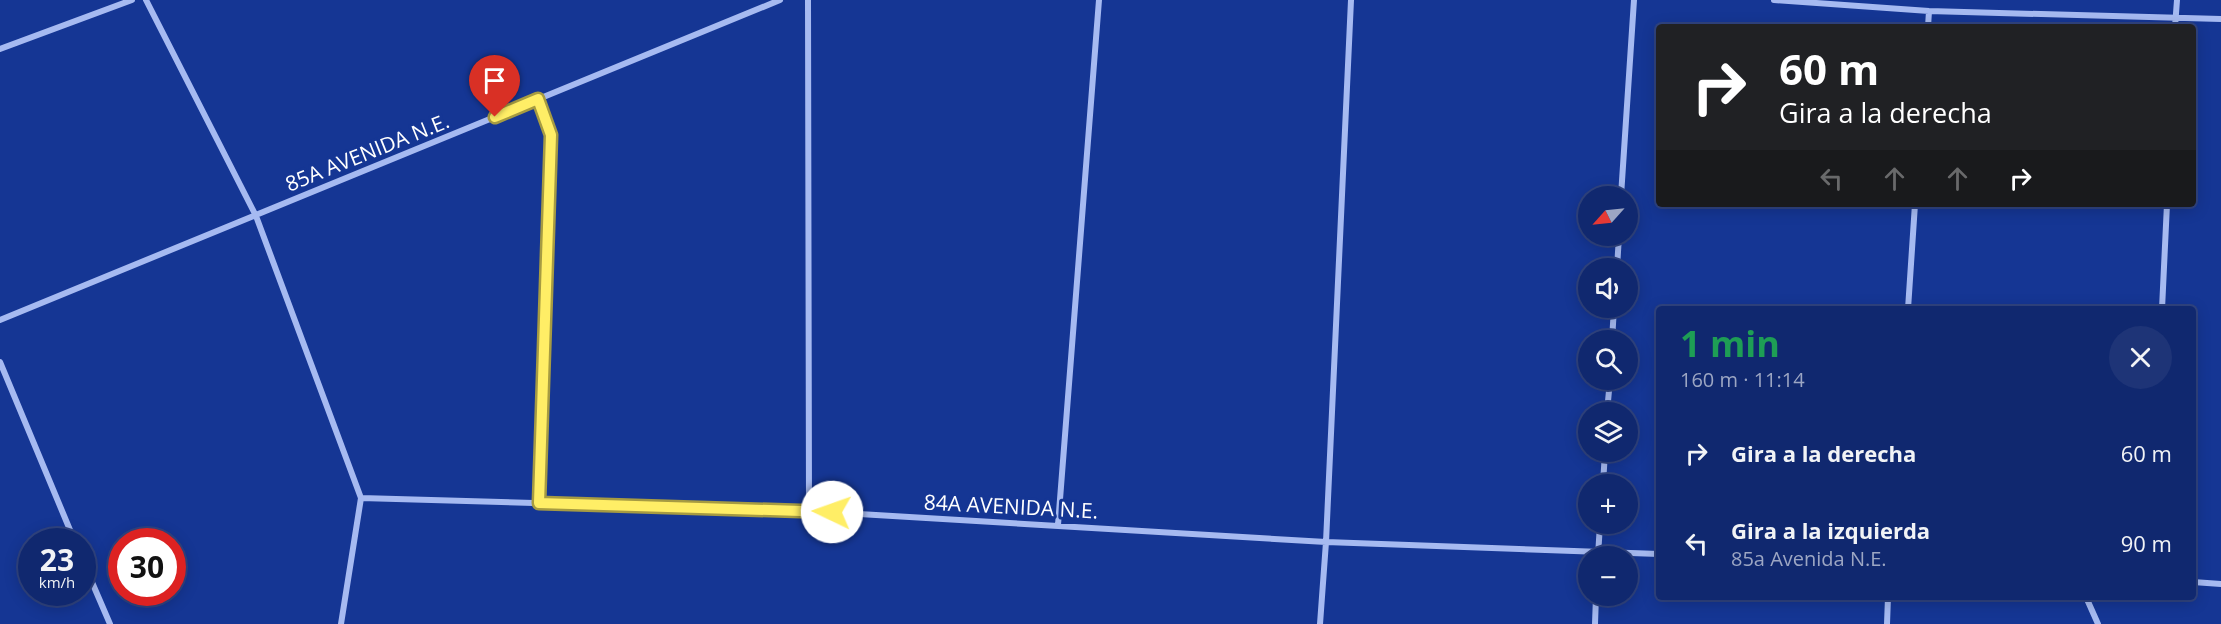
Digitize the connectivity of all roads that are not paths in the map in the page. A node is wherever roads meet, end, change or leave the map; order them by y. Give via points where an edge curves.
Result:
1 (132, 0) edge
2 (146, 0) edge
3 (780, 0) edge
4 (808, 0) edge
5 (1099, 0) edge
6 (1351, 0) edge
7 (1634, 0) edge
8 (1774, 0) edge
9 (2177, 0) edge
10 (1929, 11) junction
11 (2176, 17) junction
12 (2221, 19) edge
13 (1928, 24) edge
14 (2175, 24) edge
15 (0, 49) edge
16 (538, 99) junction
17 (1622, 186) edge
18 (1915, 207) edge
19 (2167, 207) edge
20 (256, 216) junction
21 (1908, 306) edge
22 (2162, 306) edge
23 (0, 320) edge
24 (0, 362) edge
25 (361, 498) junction
26 (539, 503) junction
27 (809, 511) junction
28 (1058, 525) junction
29 (69, 528) edge
30 (1326, 542) junction
31 (1578, 553) edge
32 (1638, 554) edge
33 (1656, 554) edge
34 (2196, 582) edge
35 (2221, 584) edge
36 (96, 592) edge
37 (1888, 600) edge
38 (2087, 600) edge
39 (1595, 606) edge
40 (110, 624) edge
41 (341, 624) edge
42 (1320, 624) edge
43 (1594, 624) edge
44 (1887, 624) edge
45 (2098, 624) edge

1 - 15 street
2 - 20 street
3 - 16 street, 85A AVENIDA N.E.
4 - 27 street
5 - 28 street
6 - 30 street
7 - 17 street
8 - 10 street
9 - 11 street
10 - 11 street
10 - 13 street
11 - 12 street
11 - 14 street
16 - 20 street, 85A AVENIDA N.E.
16 - 26 street via 551,135
18 - 21 street
19 - 22 street
20 - 23 street, 85A AVENIDA N.E.
20 - 25 street
24 - 29 street
25 - 26 street, 84A AVENIDA N.E.
25 - 41 street
26 - 27 street, 84A AVENIDA N.E.
27 - 28 street, 84A AVENIDA N.E.
28 - 30 street, 84A AVENIDA N.E.
30 - 31 street, 84A AVENIDA N.E.
30 - 42 street
32 - 33 street, 84A AVENIDA N.E.
34 - 35 street
36 - 40 street
37 - 44 street
38 - 45 street
39 - 43 street

